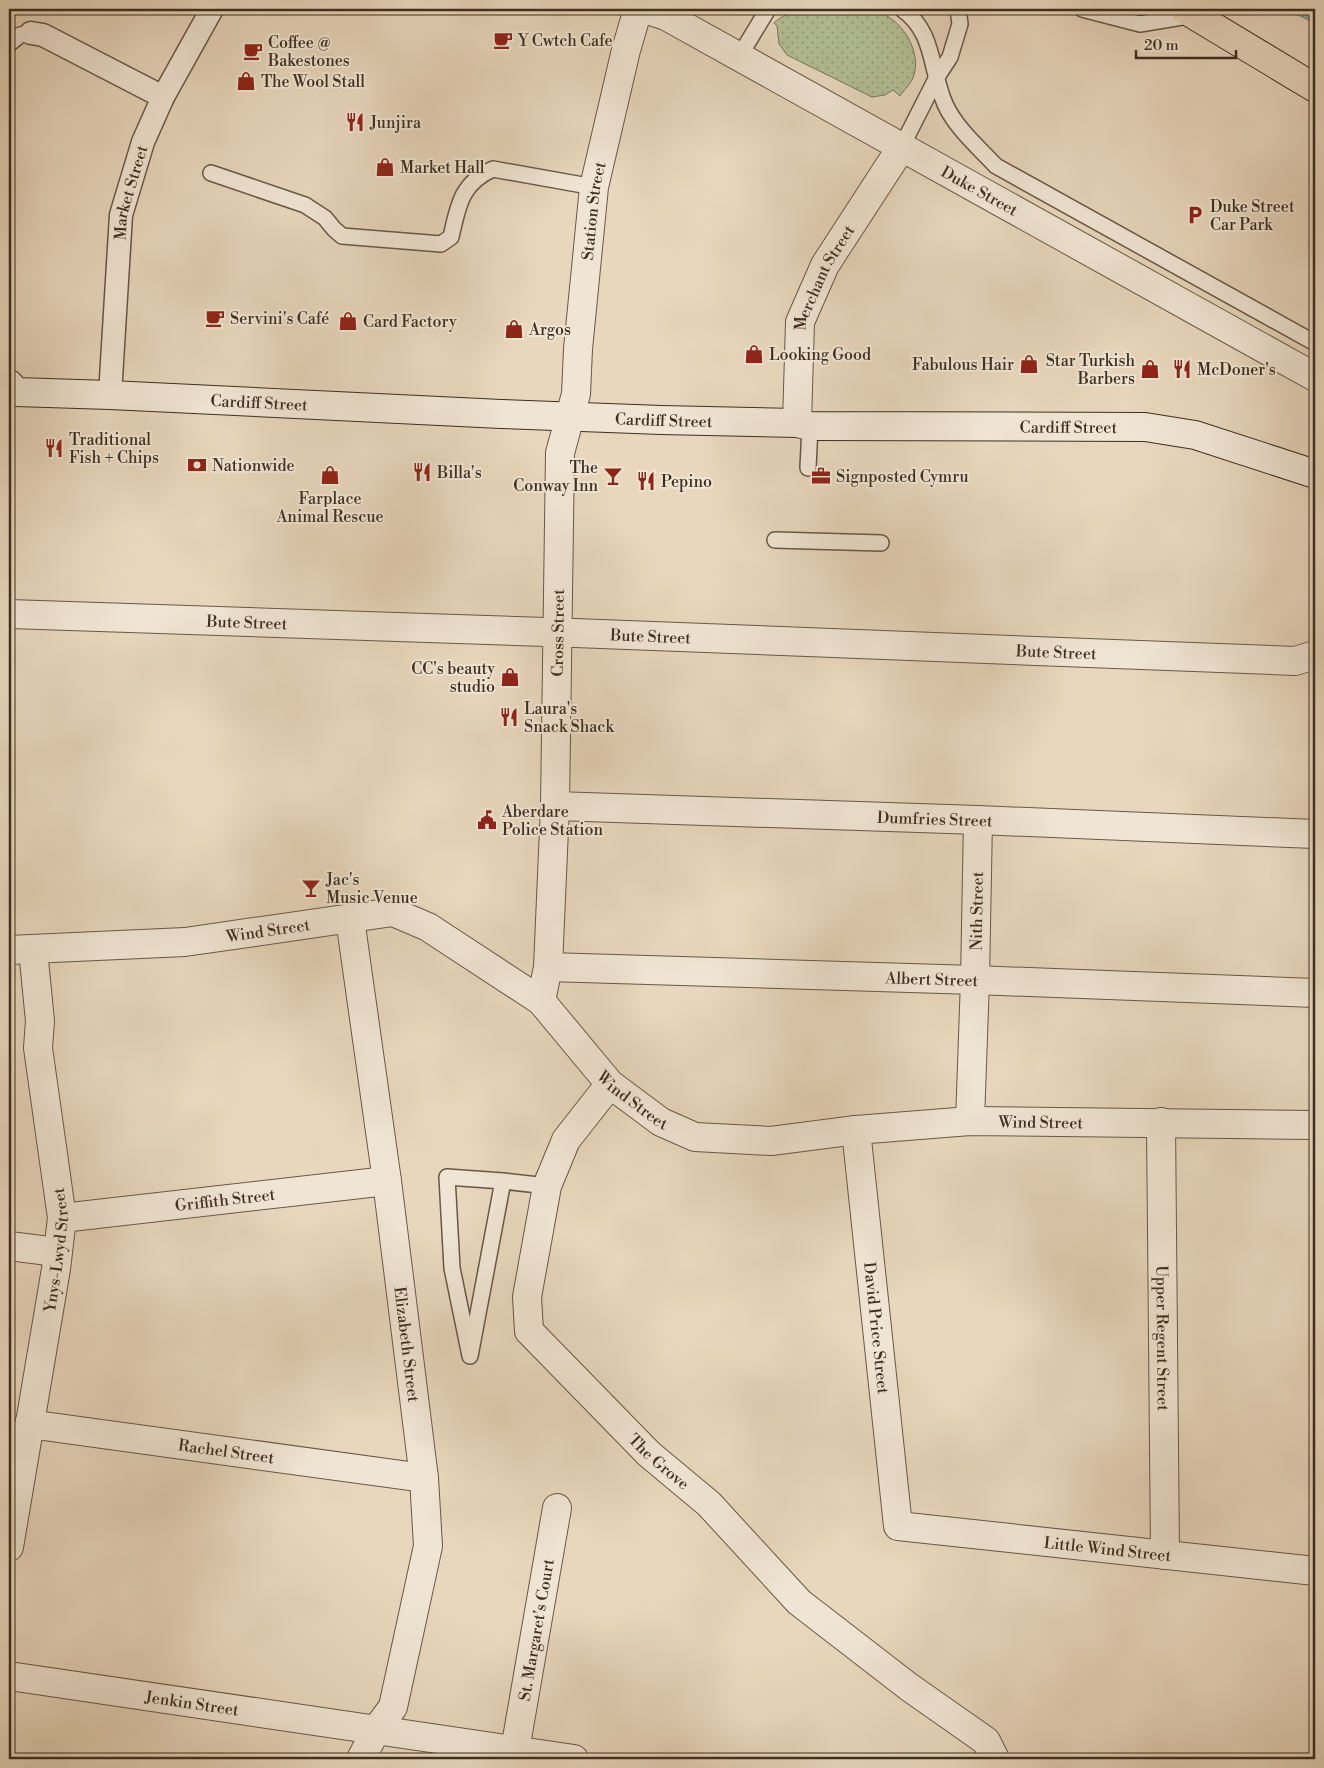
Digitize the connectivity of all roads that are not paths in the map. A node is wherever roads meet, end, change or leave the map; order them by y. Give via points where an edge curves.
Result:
1 (212, 9) edge
2 (638, 9) edge
3 (644, 9) edge
4 (768, 9) edge
5 (902, 9) edge
6 (958, 9) edge
7 (1082, 9) edge
8 (1189, 12) edge
9 (31, 32) joint
10 (9, 44) edge
11 (739, 58) junction
12 (937, 77) junction
13 (1315, 88) edge
14 (163, 97) junction
15 (902, 148) junction
16 (211, 173) dead end
17 (594, 187) junction
18 (1315, 343) edge
19 (1315, 377) edge
20 (11, 392) edge
21 (110, 395) junction
22 (570, 417) junction
23 (804, 424) junction
24 (808, 468) dead end
25 (1315, 474) edge
26 (774, 540) dead end
27 (881, 544) dead end
28 (9, 614) edge
29 (558, 633) junction
30 (1308, 660) edge
31 (555, 806) junction
32 (978, 820) junction
33 (1315, 834) edge
34 (350, 919) junction
35 (21, 950) edge
36 (548, 967) junction
37 (975, 980) junction
38 (1315, 994) edge
39 (541, 1001) junction
40 (610, 1084) junction
41 (970, 1121) junction
42 (1161, 1122) junction
43 (1315, 1125) edge
44 (856, 1130) junction
45 (386, 1181) junction
46 (503, 1181) junction
47 (547, 1186) junction
48 (62, 1218) junction
49 (9, 1246) edge
50 (57, 1252) junction
51 (29, 1424) junction
52 (424, 1478) junction
53 (556, 1508) dead end
54 (898, 1526) joint
55 (9, 1547) edge
56 (1165, 1555) junction
57 (1315, 1571) edge
58 (9, 1676) edge
59 (376, 1730) junction
60 (515, 1750) junction
61 (361, 1759) edge
62 (574, 1759) edge
63 (995, 1759) edge

1 - 14 street, Market Street
2 - 17 street, Station Street
3 - 11 street, Duke Street via 666,16
4 - 11 lane
5 - 12 lane via 913,16 929,43
6 - 12 lane via 960,24 950,57
7 - 8 lane via 1140,24
8 - 13 main road
9 - 10 lane via 20,35
9 - 14 street via 43,35
11 - 15 street, Duke Street
12 - 15 lane
12 - 18 lane via 945,105 967,137 996,166
14 - 21 street, Market Street via 143,142 121,215
15 - 19 street, Duke Street
15 - 23 street, Merchant Street via 825,265 800,322
16 - 17 lane via 306,205 325,218 342,236 442,244 452,237 458,204 470,184 493,169
17 - 22 street, Station Street via 576,394
20 - 21 street, Cardiff Street
21 - 22 street, Cardiff Street
22 - 23 street, Cardiff Street
22 - 29 street, Cross Street via 560,453
23 - 24 lane
23 - 25 street, Cardiff Street via 1145,427 1195,435
26 - 27 lane via 806,534
28 - 29 street, Bute Street
29 - 30 street, Bute Street
29 - 31 street, Cross Street
31 - 32 street, Dumfries Street
31 - 36 street, Cross Street
32 - 33 street, Dumfries Street
32 - 37 street, Nith Street
34 - 35 street, Wind Street via 185,942
34 - 39 street, Wind Street via 393,912 428,927
34 - 45 street, Elizabeth Street
35 - 48 street, Ynys-Lwyd Street via 40,1021 38,1048
36 - 37 street, Albert Street
36 - 39 street, Cross Street
37 - 38 street, Albert Street
37 - 41 street, Nith Street
39 - 40 street, Wind Street
40 - 44 street, Wind Street via 661,1122 695,1137 771,1141
40 - 47 street, The Grove via 566,1140
41 - 42 street, Wind Street
41 - 44 street, Wind Street
42 - 43 street, Wind Street
42 - 56 street, Upper Regent Street
44 - 54 street, David Price Street
45 - 48 street, Griffith Street
45 - 52 street, Elizabeth Street
46 - 46 lane via 500,1200 470,1356 452,1268 446,1177
46 - 47 lane
47 - 63 street, The Grove via 527,1297 529,1331 649,1454 709,1504 798,1602 986,1741
48 - 50 street, Ynys-Lwyd Street
49 - 50 street
50 - 51 street, Ynys-Lwyd Street
51 - 52 street, Rachel Street
51 - 55 street, Ynys-Lwyd Street
52 - 59 street, Elizabeth Street via 428,1546 393,1707
53 - 60 street, St. Margaret's Court
54 - 56 street, Little Wind Street
56 - 57 street, Little Wind Street
58 - 59 street, Jenkin Street
59 - 60 street, Jenkin Street
59 - 61 street, Elizabeth Street
60 - 62 street, Jenkin Street

